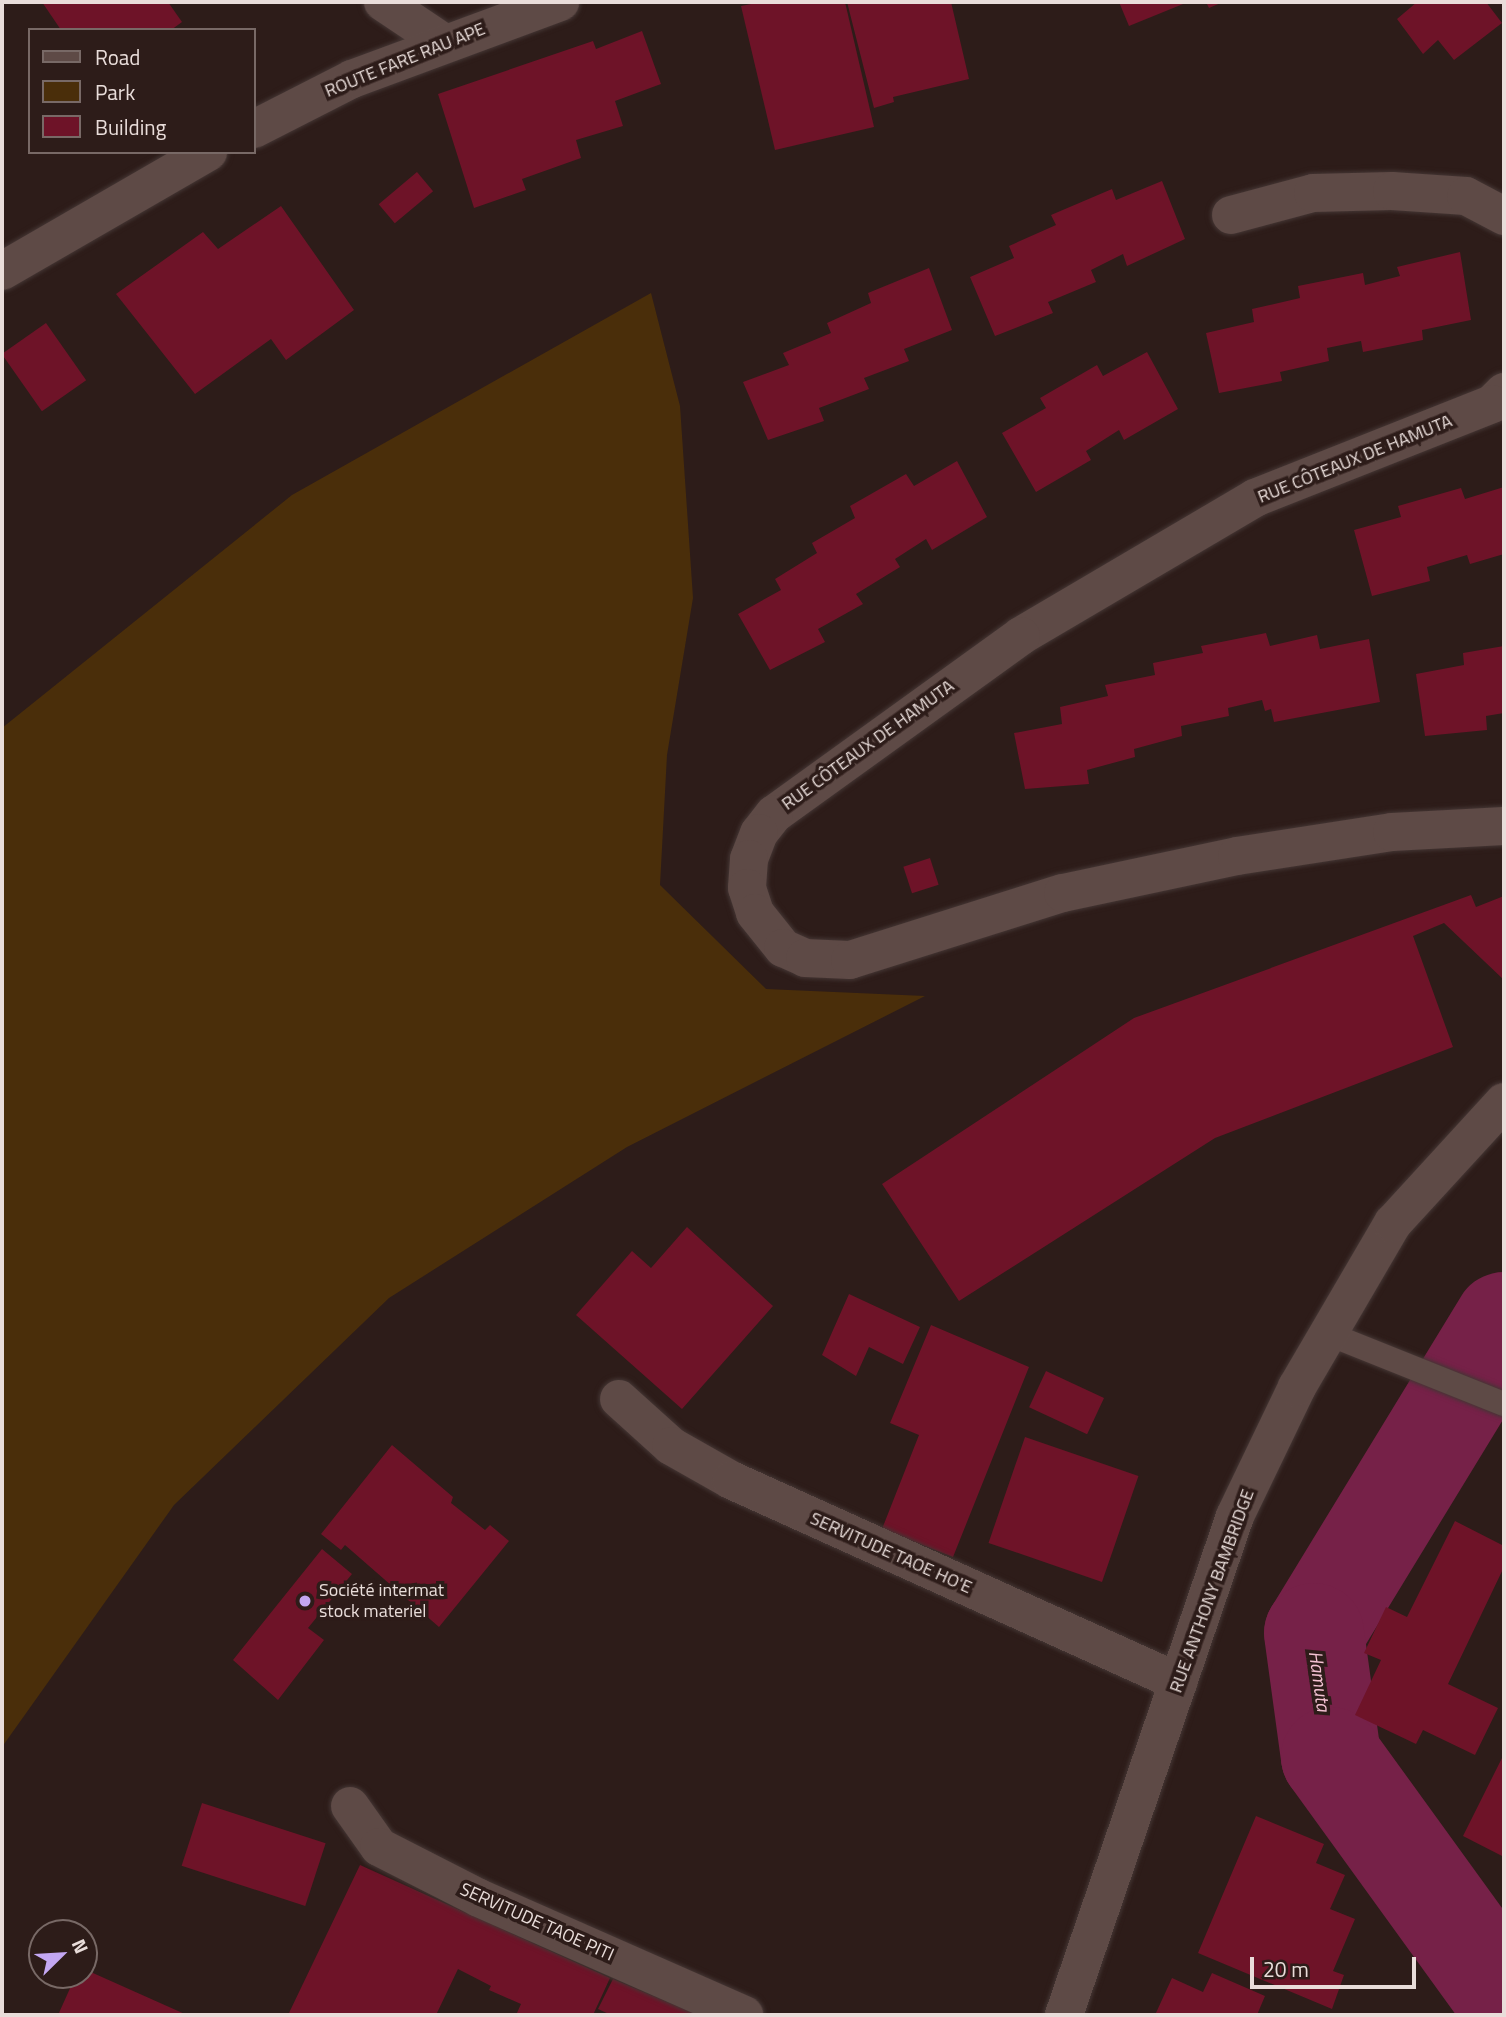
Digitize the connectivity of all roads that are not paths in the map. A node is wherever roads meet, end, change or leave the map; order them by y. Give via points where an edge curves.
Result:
1 (383, 2) edge
2 (560, 2) edge
3 (444, 43) junction
4 (256, 128) edge
5 (205, 154) edge
6 (1231, 215) dead end
7 (1504, 216) edge
8 (2, 271) edge
9 (1500, 399) edge
10 (1504, 826) edge
11 (1504, 1102) edge
12 (1329, 1334) junction
13 (619, 1399) dead end
14 (1504, 1404) edge
15 (1178, 1682) junction
16 (350, 1806) dead end
17 (744, 2015) edge
18 (1064, 2015) edge

1 - 3 street
2 - 3 street, ROUTE FARE RAU APE
3 - 4 street, ROUTE FARE RAU APE via 352,79
5 - 8 street
6 - 7 street via 1314,193 1392,191 1466,196
9 - 10 street, RUE CÔTEAUX DE HAMUTA via 1255,498 1021,636 774,814 759,833 749,859 747,888 755,913 783,948 805,958 850,960 1063,893 1237,856 1392,832
11 - 12 street, RUE ANTHONY BAMBRIDGE via 1393,1223
12 - 14 lane
12 - 15 street, RUE ANTHONY BAMBRIDGE via 1297,1387 1235,1516
13 - 15 street, SERVITUDE TAOE HO'E via 671,1446 731,1480
15 - 18 street, RUE ANTHONY BAMBRIDGE
16 - 17 street, SERVITUDE TAOE PITI via 379,1847 479,1898

